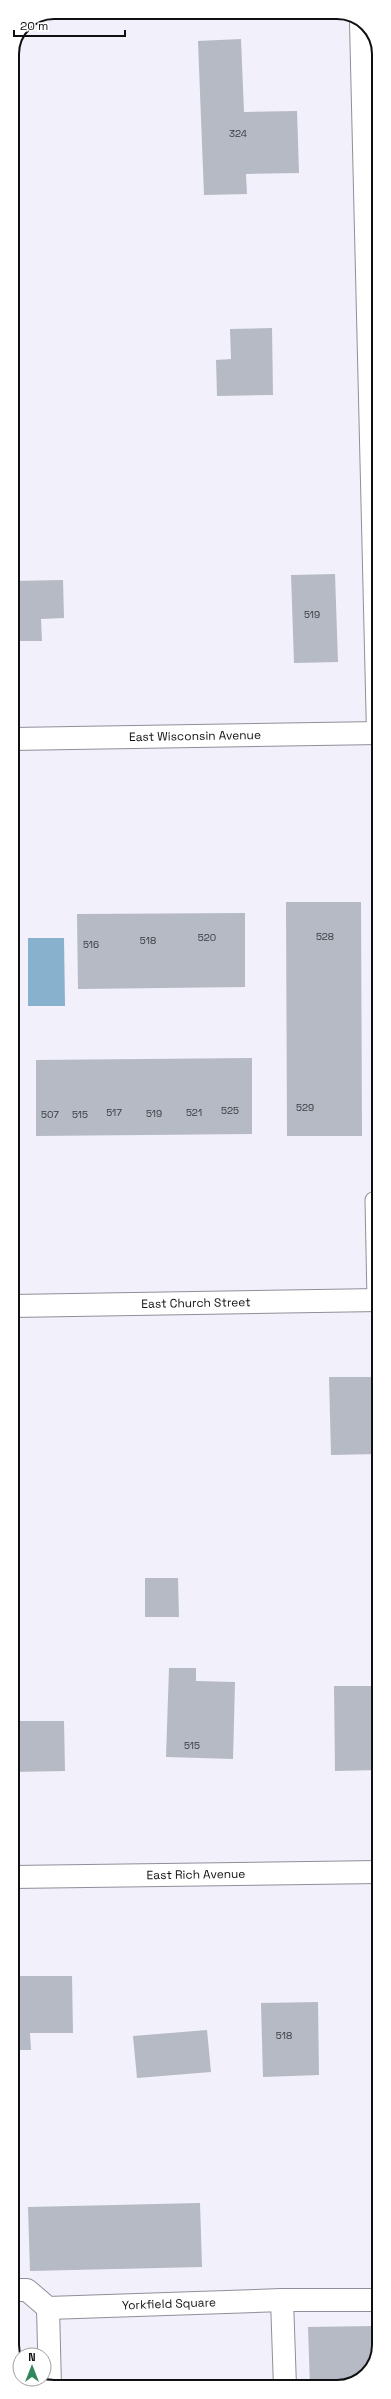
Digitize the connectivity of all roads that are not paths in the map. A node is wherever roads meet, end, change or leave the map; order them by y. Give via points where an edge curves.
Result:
1 (361, 29) edge
2 (372, 483) edge
3 (372, 734) edge
4 (19, 739) edge
5 (372, 1300) edge
6 (19, 1306) edge
7 (372, 1872) edge
8 (19, 1877) edge
9 (19, 2290) edge
10 (282, 2300) junction
11 (372, 2300) edge
12 (48, 2308) junction
13 (49, 2347) edge
14 (285, 2380) edge

1 - 2 street
3 - 4 street, East Wisconsin Avenue
5 - 6 street, East Church Street
7 - 8 street, East Rich Avenue
9 - 12 street via 27,2290
10 - 11 street, Yorkfield Square
10 - 12 street, Yorkfield Square
10 - 14 street
12 - 13 street

